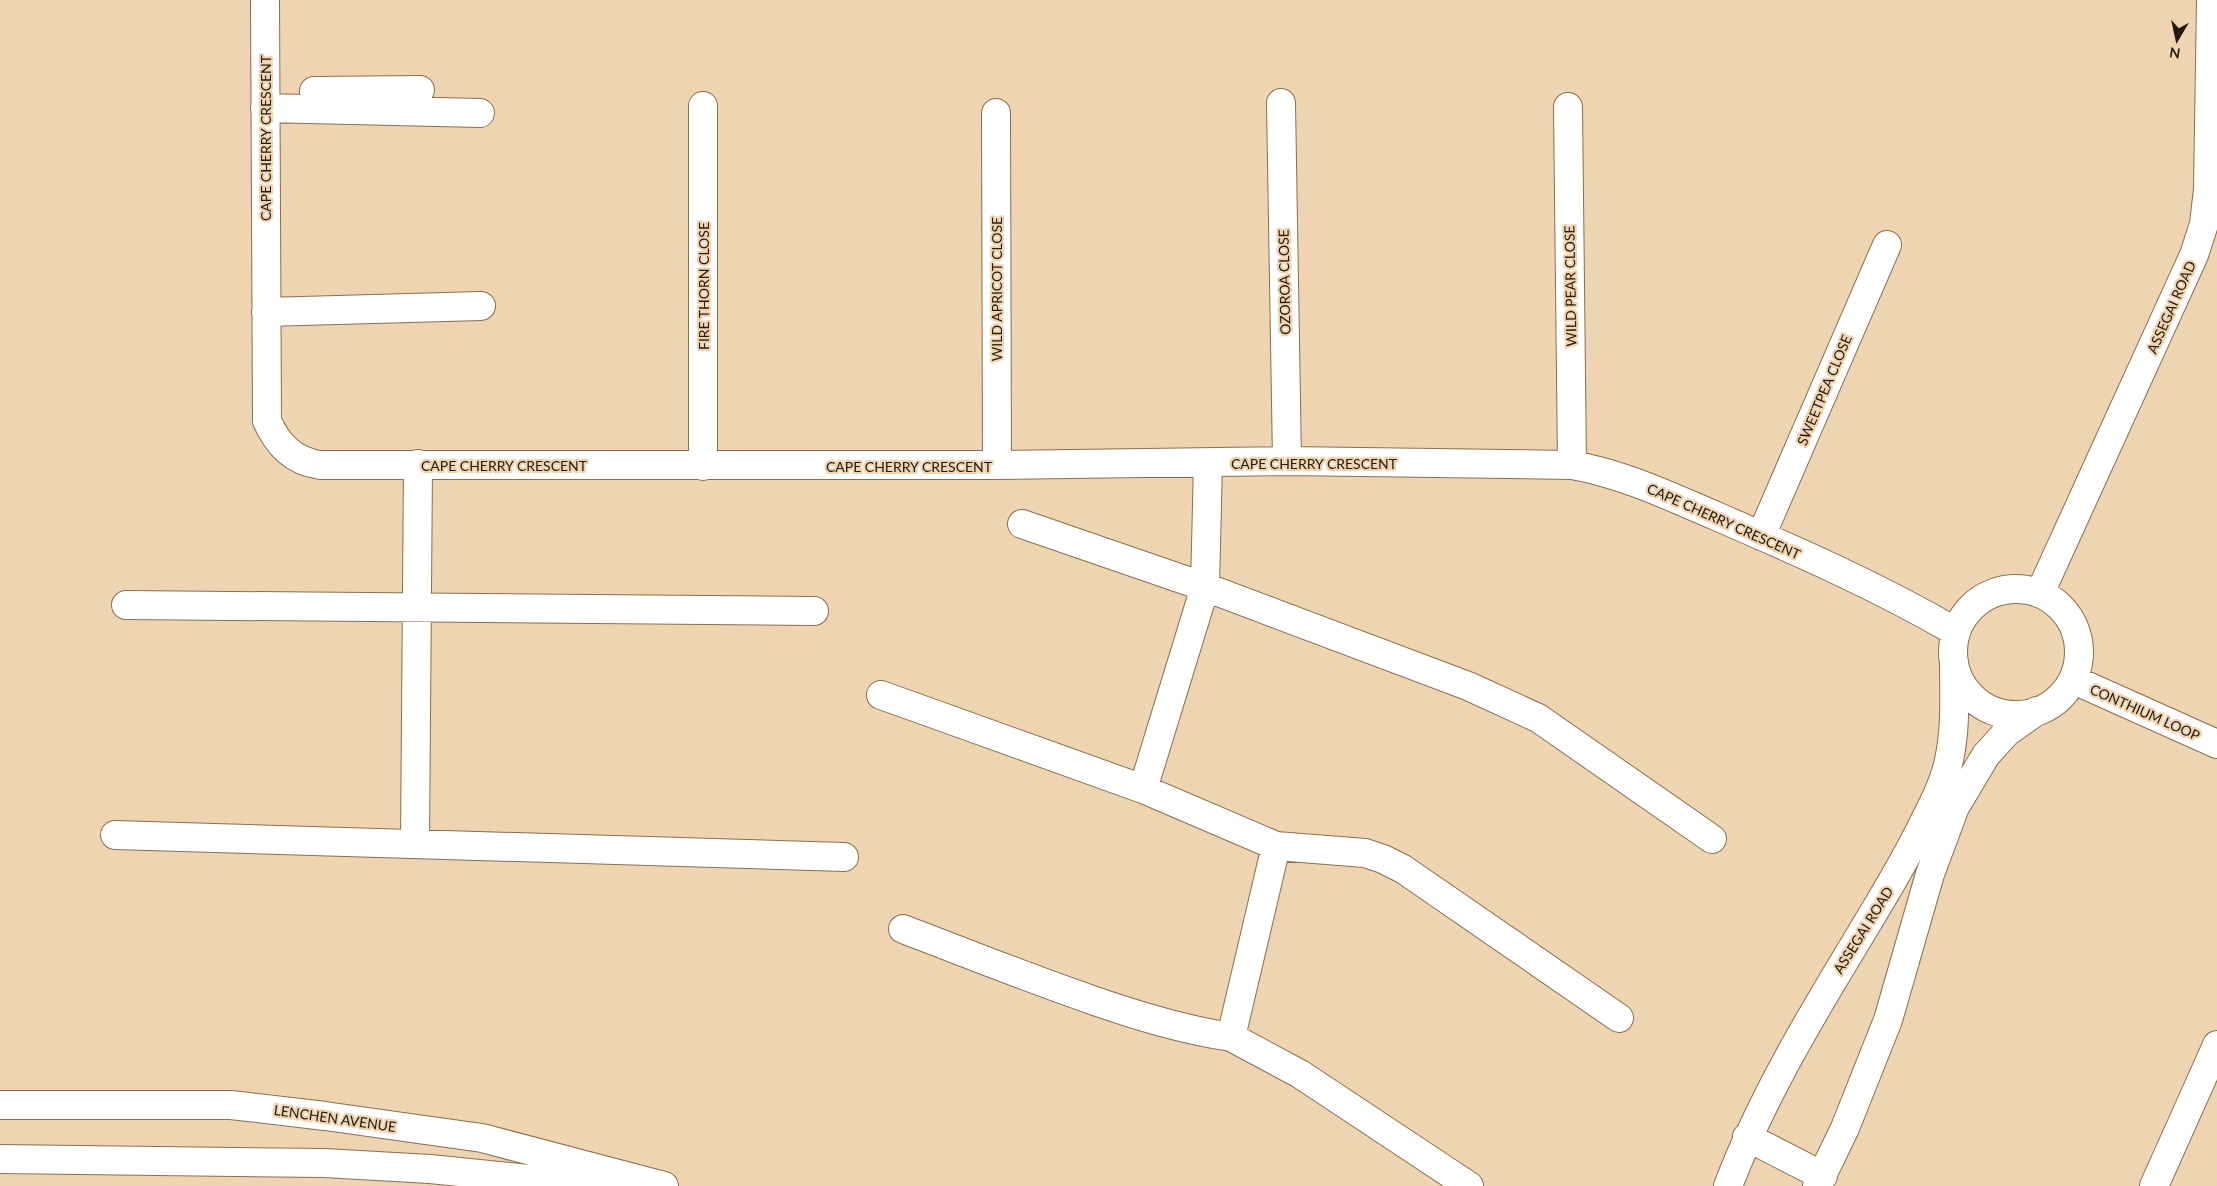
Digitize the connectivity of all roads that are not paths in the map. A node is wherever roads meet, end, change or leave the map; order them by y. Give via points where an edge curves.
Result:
1 (264, 0) edge
2 (2211, 0) edge
3 (2214, 63) edge
4 (420, 90) dead end
5 (265, 99) junction
6 (1281, 103) dead end
7 (703, 106) dead end
8 (1568, 107) dead end
9 (480, 113) dead end
10 (996, 113) dead end
11 (1887, 245) dead end
12 (481, 306) dead end
13 (266, 312) junction
14 (1287, 461) junction
15 (1208, 463) junction
16 (418, 464) junction
17 (997, 465) junction
18 (1572, 465) junction
19 (703, 466) junction
20 (1022, 524) dead end
21 (1761, 536) junction
22 (1205, 588) junction
23 (2040, 593) junction
24 (126, 605) dead end
25 (418, 607) junction
26 (814, 611) dead end
27 (1956, 632) junction
28 (1954, 662) junction
29 (2074, 680) junction
30 (881, 695) dead end
31 (2037, 711) junction
32 (2217, 744) edge
33 (1143, 789) junction
34 (115, 835) dead end
35 (1712, 839) dead end
36 (415, 844) junction
37 (1276, 846) junction
38 (844, 857) dead end
39 (903, 929) dead end
40 (1619, 1018) dead end
41 (1231, 1037) junction
42 (2217, 1045) edge
43 (0, 1105) edge
44 (1747, 1137) junction
45 (0, 1159) edge
46 (1820, 1181) edge
47 (597, 1186) edge
48 (664, 1186) edge
49 (1469, 1186) edge
50 (1728, 1186) edge
51 (2154, 1186) edge

1 - 5 street, CAPE CHERRY CRESCENT
2 - 3 street, ASSEGAI ROAD
3 - 23 street, ASSEGAI ROAD via 2204,224 2141,375
4 - 5 street
5 - 9 street
5 - 13 street, CAPE CHERRY CRESCENT
6 - 14 street, OZOROA CLOSE
7 - 19 street, FIRE THORN CLOSE
8 - 18 street, WILD PEAR CLOSE
10 - 17 street, WILD APRICOT CLOSE
11 - 21 street, SWEETPEA CLOSE
12 - 13 street
13 - 16 street, CAPE CHERRY CRESCENT via 267,421 283,448 309,463 320,465
14 - 15 street, CAPE CHERRY CRESCENT
14 - 18 street, CAPE CHERRY CRESCENT
15 - 17 street, CAPE CHERRY CRESCENT
15 - 22 street
16 - 19 street, CAPE CHERRY CRESCENT
16 - 25 street
17 - 19 street, CAPE CHERRY CRESCENT
18 - 21 street, CAPE CHERRY CRESCENT via 1627,479
20 - 22 street
21 - 27 street, CAPE CHERRY CRESCENT via 1905,602
22 - 33 street
22 - 35 street via 1459,682 1538,718
23 - 27 street via 2012,589 1991,594 1972,606
23 - 29 street via 2053,600 2069,616 2078,636 2080,658
24 - 25 street
25 - 26 street
25 - 36 street
27 - 28 street
28 - 31 street via 1961,682 1976,700 1994,711 2016,715
28 - 44 street, ASSEGAI ROAD via 1953,736 1949,762 1939,791 1905,863 1825,992
29 - 31 street via 2057,700
29 - 32 street, CONTHIUM LOOP
30 - 33 street
31 - 46 street via 2007,732 1986,755 1955,808 1930,874 1888,1020
33 - 37 street
34 - 36 street
36 - 38 street
37 - 40 street via 1365,853 1384,859
37 - 41 street
39 - 41 street via 1149,1019 1200,1033
41 - 49 street via 1300,1074
42 - 51 street
43 - 48 street, LENCHEN AVENUE via 231,1105 316,1115 482,1138
44 - 46 street
44 - 50 street, ASSEGAI ROAD
45 - 47 street via 324,1163 430,1168

